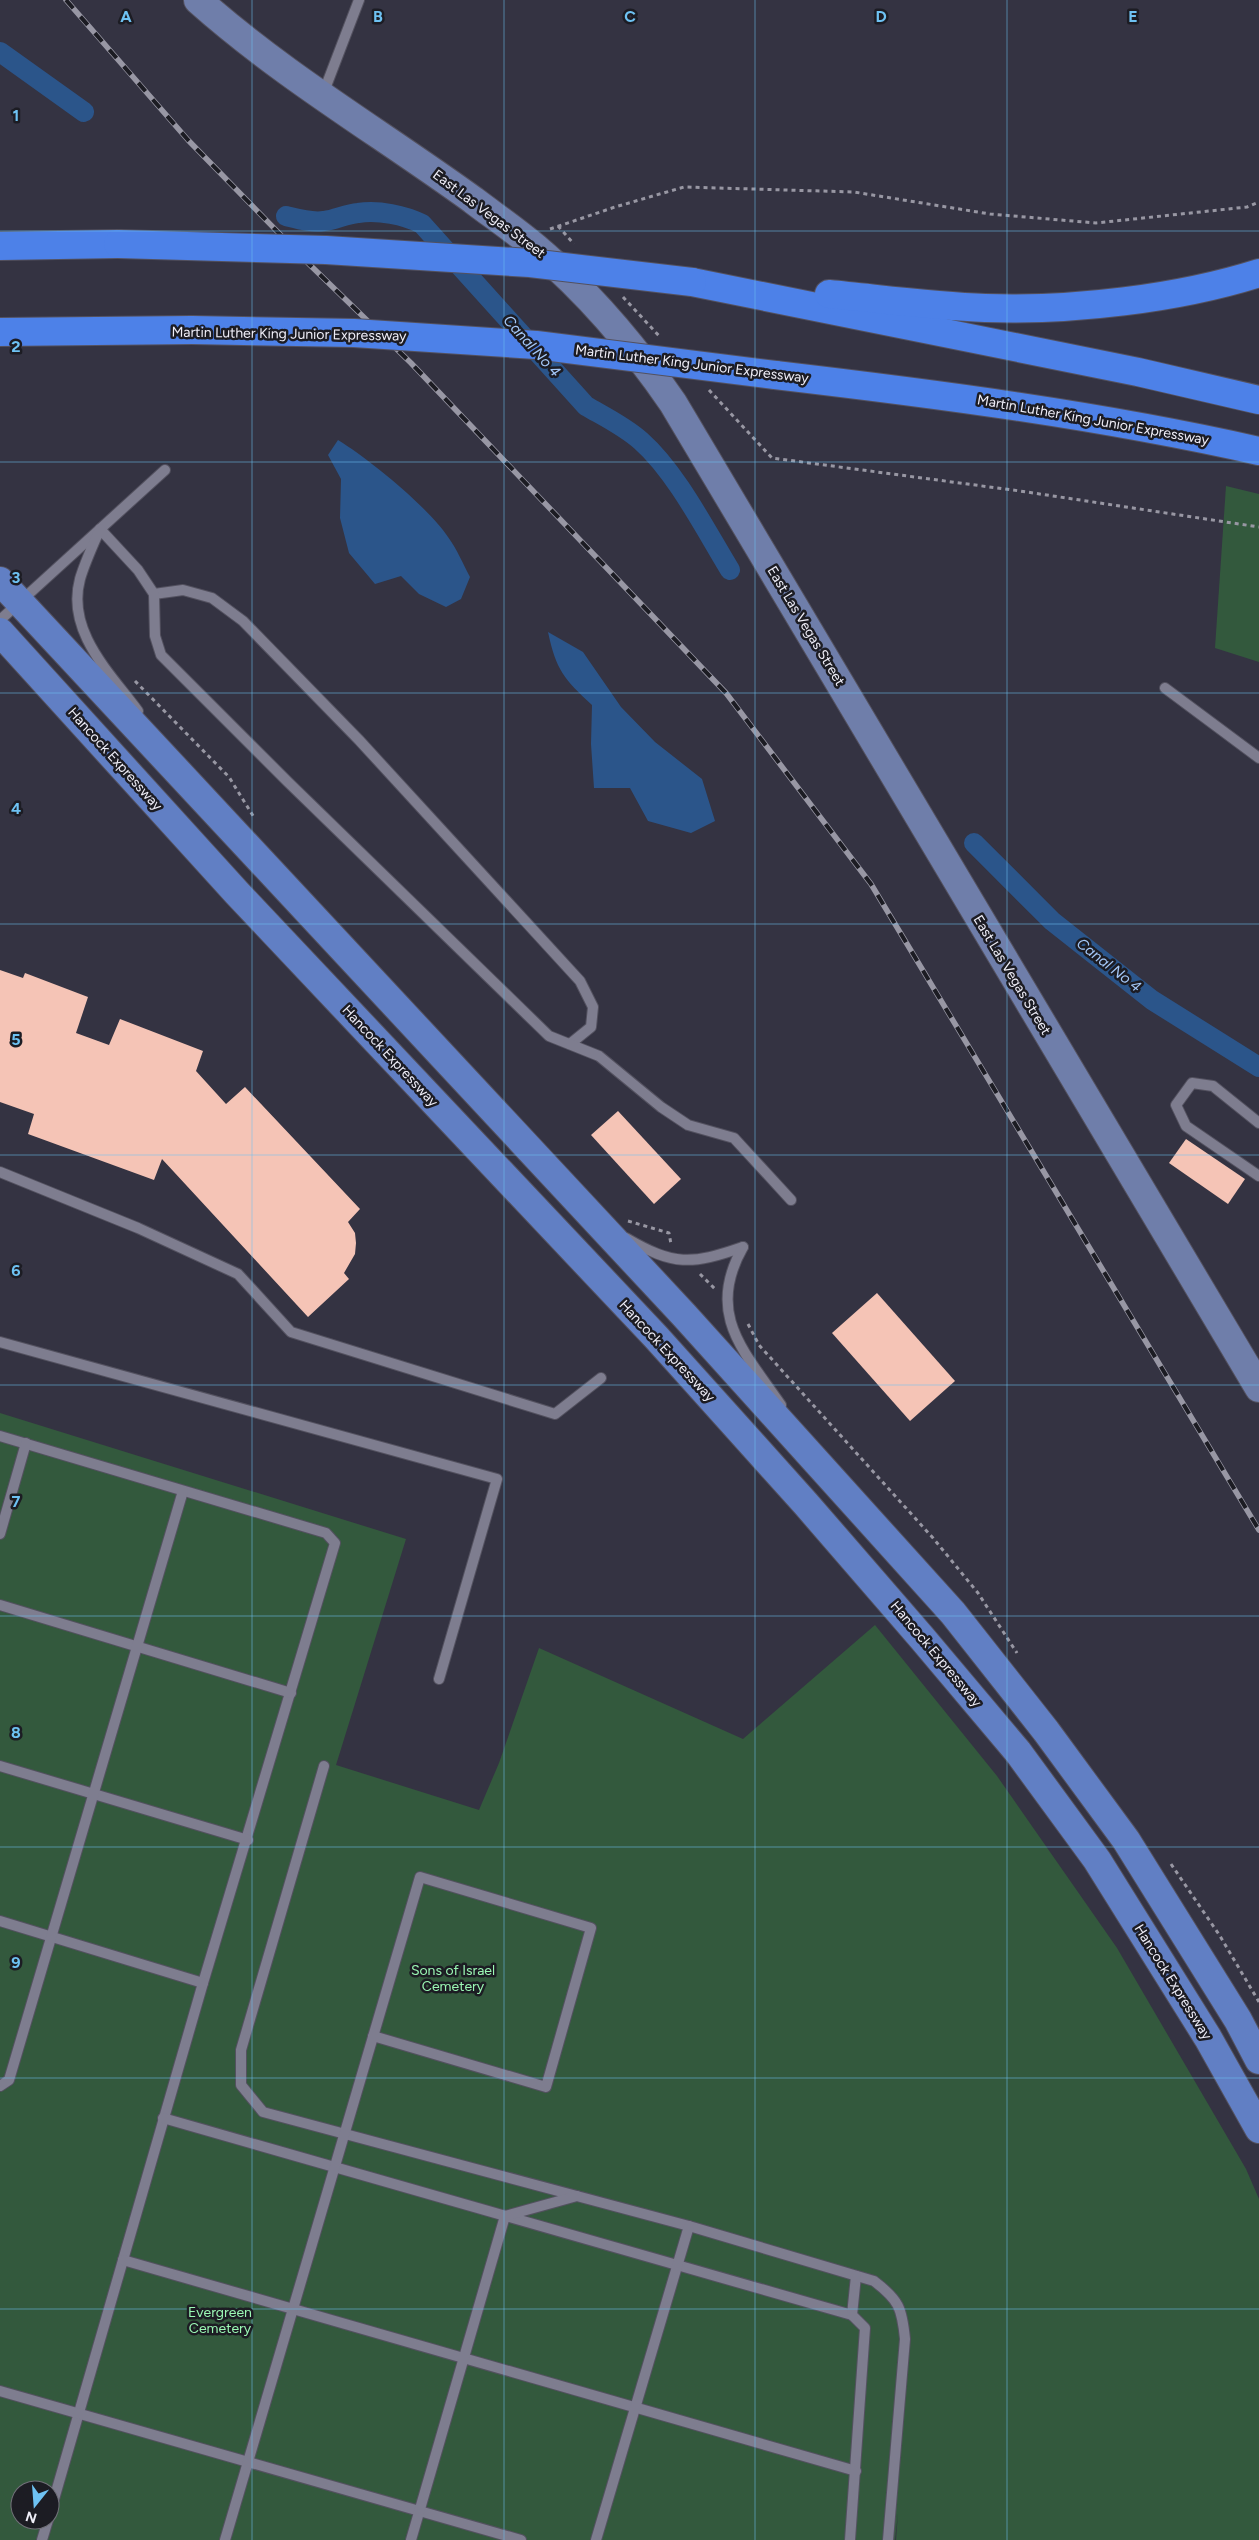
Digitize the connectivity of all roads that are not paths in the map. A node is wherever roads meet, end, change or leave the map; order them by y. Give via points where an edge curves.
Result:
1 (198, 0) edge
2 (358, 0) edge
3 (323, 95) junction
4 (0, 246) edge
5 (1259, 273) edge
6 (692, 282) junction
7 (0, 332) edge
8 (1259, 400) edge
9 (1259, 450) edge
10 (165, 470) dead end
11 (100, 529) junction
12 (0, 581) edge
13 (154, 594) junction
14 (10, 611) edge
15 (0, 632) edge
16 (1165, 688) dead end
17 (1259, 758) edge
18 (202, 795) junction
19 (570, 1044) junction
20 (1259, 1123) edge
21 (0, 1173) edge
22 (1259, 1176) edge
23 (791, 1200) dead end
24 (584, 1208) junction
25 (0, 1342) edge
26 (601, 1378) dead end
27 (1259, 1388) edge
28 (0, 1436) edge
29 (26, 1444) junction
30 (836, 1483) junction
31 (183, 1491) junction
32 (0, 1534) edge
33 (0, 1605) edge
34 (139, 1646) junction
35 (439, 1679) dead end
36 (291, 1693) junction
37 (0, 1766) edge
38 (324, 1766) dead end
39 (95, 1794) junction
40 (248, 1840) junction
41 (0, 1921) edge
42 (52, 1937) junction
43 (203, 1983) junction
44 (373, 2036) junction
45 (1259, 2060) edge
46 (0, 2086) edge
47 (164, 2118) junction
48 (1259, 2129) edge
49 (344, 2133) junction
50 (336, 2168) junction
51 (578, 2196) junction
52 (505, 2216) junction
53 (689, 2226) junction
54 (123, 2260) junction
55 (677, 2266) junction
56 (856, 2276) junction
57 (293, 2309) junction
58 (852, 2315) junction
59 (464, 2359) junction
60 (0, 2391) edge
61 (635, 2408) junction
62 (79, 2414) junction
63 (248, 2462) junction
64 (856, 2472) junction
65 (60, 2480) edge
66 (420, 2511) junction
67 (226, 2540) edge
68 (411, 2540) edge
69 (521, 2540) edge
70 (596, 2540) edge
71 (850, 2540) edge
72 (888, 2540) edge

1 - 3 street, East Las Vegas Street via 245,39
2 - 3 lane
3 - 27 street, East Las Vegas Street via 536,248 638,352 673,403
4 - 6 highway, bridge via 118,244 326,250 530,263
5 - 6 highway via 1132,300 1031,308 924,304
6 - 8 highway via 1138,372
7 - 9 highway, Martin Luther King Junior Expressway, bridge via 192,330 354,333 536,345 1022,406
10 - 11 lane
11 - 13 lane via 138,570
11 - 14 lane
11 - 18 lane via 80,580 77,595 80,624 102,663
12 - 14 main road
13 - 19 lane via 155,636 161,655 549,1036
13 - 19 lane via 183,590 212,598 243,621 359,740 580,981 593,1007 591,1027
14 - 18 main road
15 - 48 main road, Hancock Expressway via 237,893 656,1337 942,1661 1018,1752 1097,1860 1208,2038
16 - 17 lane
18 - 24 main road
19 - 23 lane via 599,1056 688,1125 734,1138
20 - 22 lane via 1213,1086 1192,1083 1176,1104 1186,1126
21 - 26 lane via 138,1228 238,1274 291,1332 555,1414
24 - 30 main road
24 - 30 lane via 626,1238 673,1260 702,1260 743,1247 730,1273 727,1288 726,1304 732,1330
25 - 35 lane via 497,1479
28 - 29 lane
29 - 31 lane
29 - 32 lane
30 - 45 main road via 953,1613 1058,1746 1126,1840 1238,2020
31 - 34 lane
31 - 36 lane via 326,1533 336,1543
33 - 34 lane
34 - 36 lane
34 - 39 lane
36 - 40 lane
37 - 39 lane
38 - 49 lane via 241,2050 241,2085 263,2112
39 - 40 lane
39 - 42 lane
40 - 43 lane
41 - 42 lane
42 - 43 lane
42 - 46 lane via 9,2080
43 - 47 lane
44 - 44 lane via 420,1877 591,1928 546,2086
44 - 49 lane
47 - 50 lane
47 - 54 lane
49 - 50 lane
49 - 51 lane
50 - 52 lane
50 - 57 lane
51 - 52 lane
51 - 53 lane
52 - 55 lane
52 - 59 lane
53 - 55 lane
53 - 56 lane
54 - 57 lane
54 - 62 lane
55 - 58 lane
55 - 61 lane
56 - 58 lane
56 - 72 lane via 874,2281 893,2296 903,2317 905,2340
57 - 59 lane
57 - 63 lane
58 - 64 lane via 865,2328
59 - 61 lane
59 - 66 lane
60 - 62 lane
61 - 64 lane
61 - 70 lane
62 - 63 lane
62 - 65 lane
63 - 66 lane
63 - 67 lane
64 - 71 lane
66 - 68 lane
66 - 69 lane

